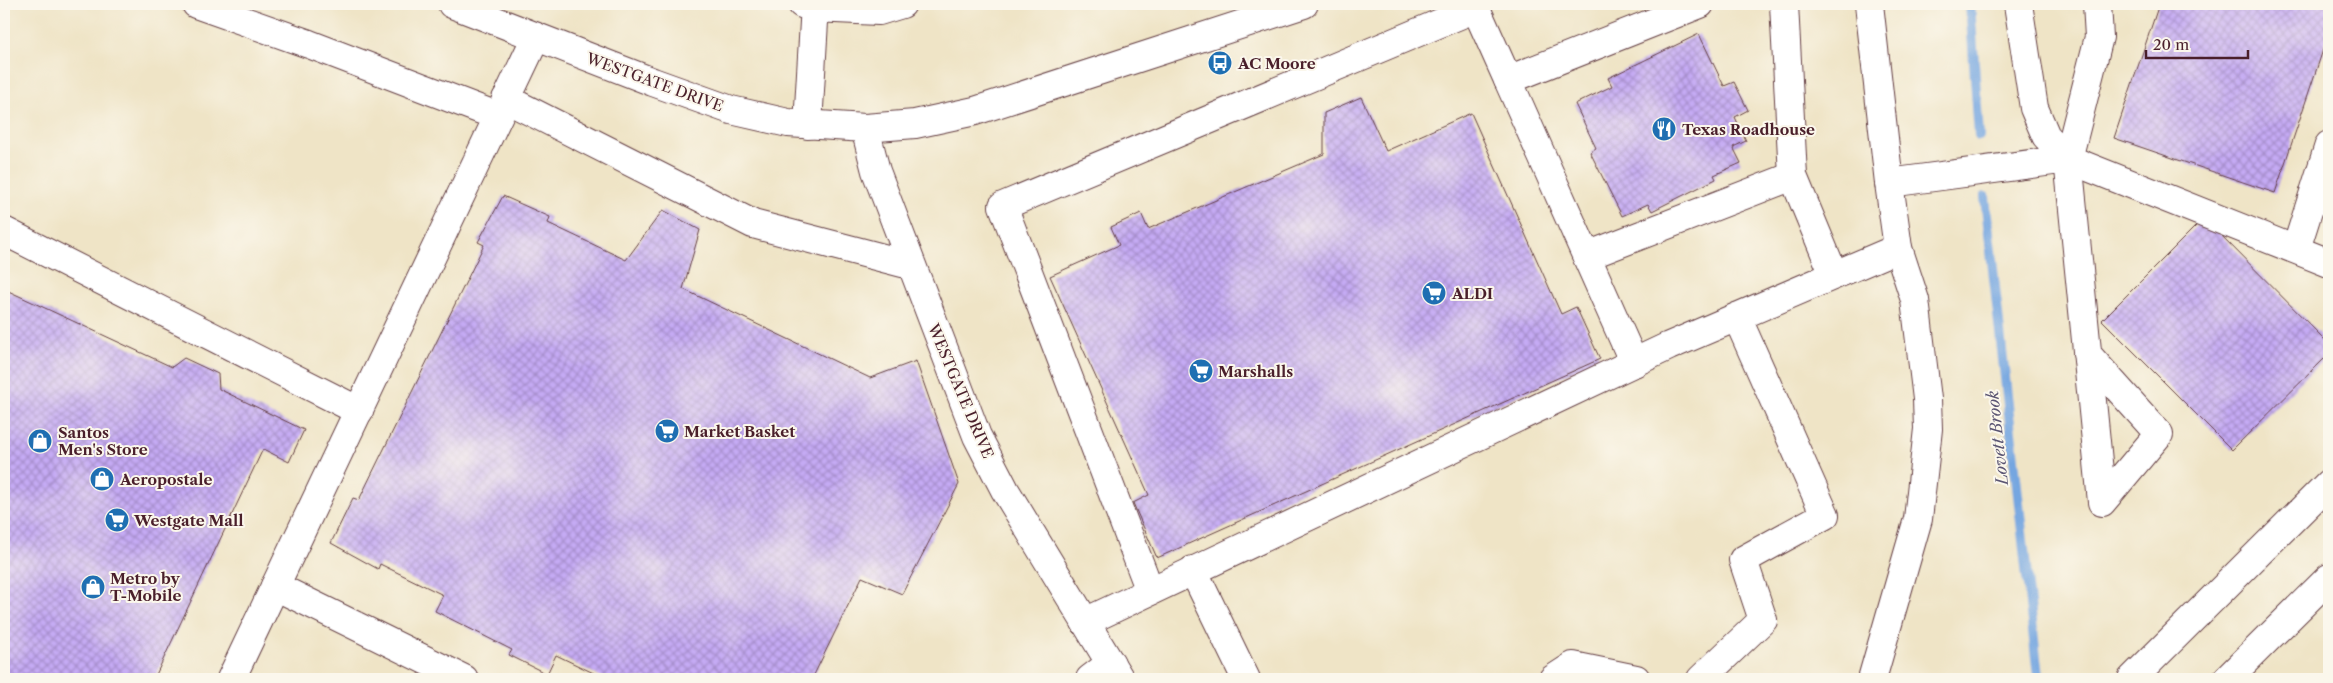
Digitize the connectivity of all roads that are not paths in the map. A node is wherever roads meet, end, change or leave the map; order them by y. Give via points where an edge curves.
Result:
1 (196, 4) edge
2 (452, 4) edge
3 (902, 4) edge
4 (1304, 4) edge
5 (1700, 4) edge
6 (1784, 4) edge
7 (1869, 4) edge
8 (2018, 4) edge
9 (2097, 4) edge
10 (810, 5) edge
11 (1475, 6) edge
12 (536, 37) junction
13 (1508, 80) junction
14 (502, 108) junction
15 (808, 125) junction
16 (865, 128) junction
17 (2329, 145) edge
18 (2068, 159) junction
19 (1794, 176) junction
20 (1889, 183) junction
21 (4, 231) edge
22 (1898, 248) junction
23 (2296, 249) junction
24 (1587, 256) junction
25 (2329, 263) edge
26 (910, 265) junction
27 (1834, 275) junction
28 (1737, 317) junction
29 (2087, 354) dead end
30 (1634, 363) junction
31 (358, 411) junction
32 (2329, 483) edge
33 (1194, 570) junction
34 (2329, 578) edge
35 (275, 586) junction
36 (1150, 591) junction
37 (1085, 622) junction
38 (2266, 640) junction
39 (1107, 674) edge
40 (1568, 675) edge
41 (231, 679) edge
42 (464, 679) edge
43 (1246, 679) edge
44 (1636, 679) edge
45 (1701, 679) edge
46 (1872, 679) edge
47 (2132, 679) edge
48 (2227, 679) edge
49 (2244, 679) edge

1 - 14 street
2 - 12 street, WESTGATE DRIVE
3 - 10 street via 879,11
4 - 16 street, WESTGATE DRIVE via 975,111 915,124
5 - 13 street
6 - 19 street
7 - 20 street
8 - 18 street via 2034,108 2046,136
9 - 18 street via 2099,37
10 - 15 street
11 - 13 street
11 - 36 street via 1003,206
12 - 14 street
12 - 15 street, WESTGATE DRIVE via 731,110
13 - 24 street
14 - 26 street via 753,224
14 - 31 street
15 - 16 street, WESTGATE DRIVE
16 - 26 street, WESTGATE DRIVE via 876,171
17 - 23 street
18 - 20 street
18 - 23 street
18 - 29 street
19 - 24 street
19 - 27 street
20 - 22 street
21 - 31 street
22 - 27 street
22 - 46 street via 1915,300 1928,429 1918,519
23 - 25 street
24 - 30 street
26 - 37 street, WESTGATE DRIVE via 977,436 1005,490
27 - 28 street
28 - 30 street
28 - 45 street via 1825,515 1743,560 1763,620
30 - 33 street
31 - 35 street
32 - 47 street
33 - 36 street
33 - 43 street
34 - 38 street
35 - 41 street
35 - 42 street
36 - 37 street
37 - 39 street, WESTGATE DRIVE
38 - 48 street
38 - 49 street
40 - 44 street

